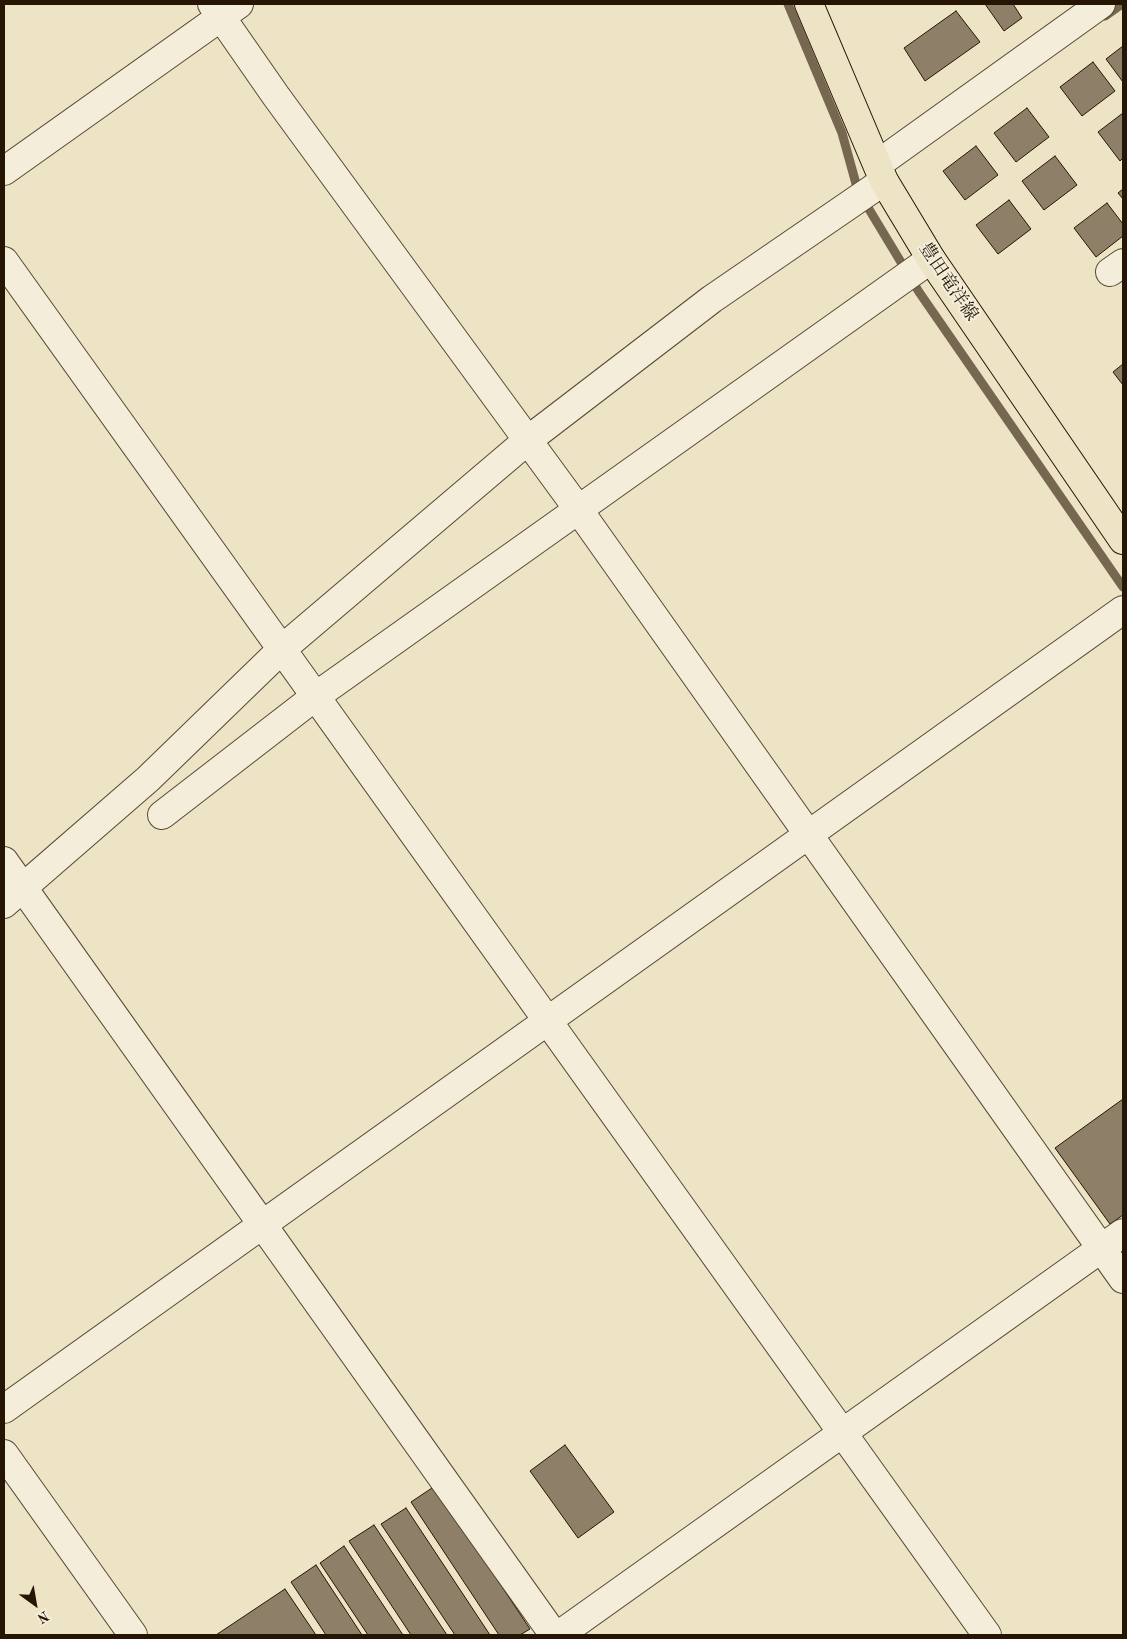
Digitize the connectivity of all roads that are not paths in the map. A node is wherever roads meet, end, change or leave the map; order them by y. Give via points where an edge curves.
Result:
1 (809, 4) edge
2 (1101, 4) edge
3 (224, 8) edge
4 (4, 171) edge
5 (881, 173) junction
6 (931, 259) junction
7 (4, 261) edge
8 (528, 440) junction
9 (578, 509) junction
10 (1123, 540) edge
11 (1123, 610) edge
12 (282, 649) junction
13 (316, 696) junction
14 (162, 815) dead end
15 (809, 834) junction
16 (4, 861) edge
17 (14, 896) edge
18 (547, 1022) junction
19 (263, 1224) junction
20 (1113, 1241) edge
21 (1123, 1279) edge
22 (4, 1409) edge
23 (841, 1434) junction
24 (4, 1454) edge
25 (133, 1635) edge
26 (554, 1635) edge
27 (559, 1635) edge
28 (987, 1635) edge

1 - 5 main road, 豊田竜洋線
2 - 5 street
3 - 4 street
3 - 8 street via 276,96
5 - 6 main road, 豊田竜洋線
5 - 8 street
6 - 9 street
6 - 10 main road, 豊田竜洋線
7 - 12 street
8 - 9 street
8 - 12 street
9 - 13 street
9 - 15 street
11 - 15 street
12 - 13 street
12 - 17 street via 148,779
13 - 14 street
13 - 18 street
15 - 18 street
15 - 20 street
16 - 17 street
17 - 19 street
18 - 19 street
18 - 23 street
19 - 22 street
19 - 26 street
20 - 21 street
20 - 23 street
23 - 27 street
23 - 28 street
24 - 25 street

